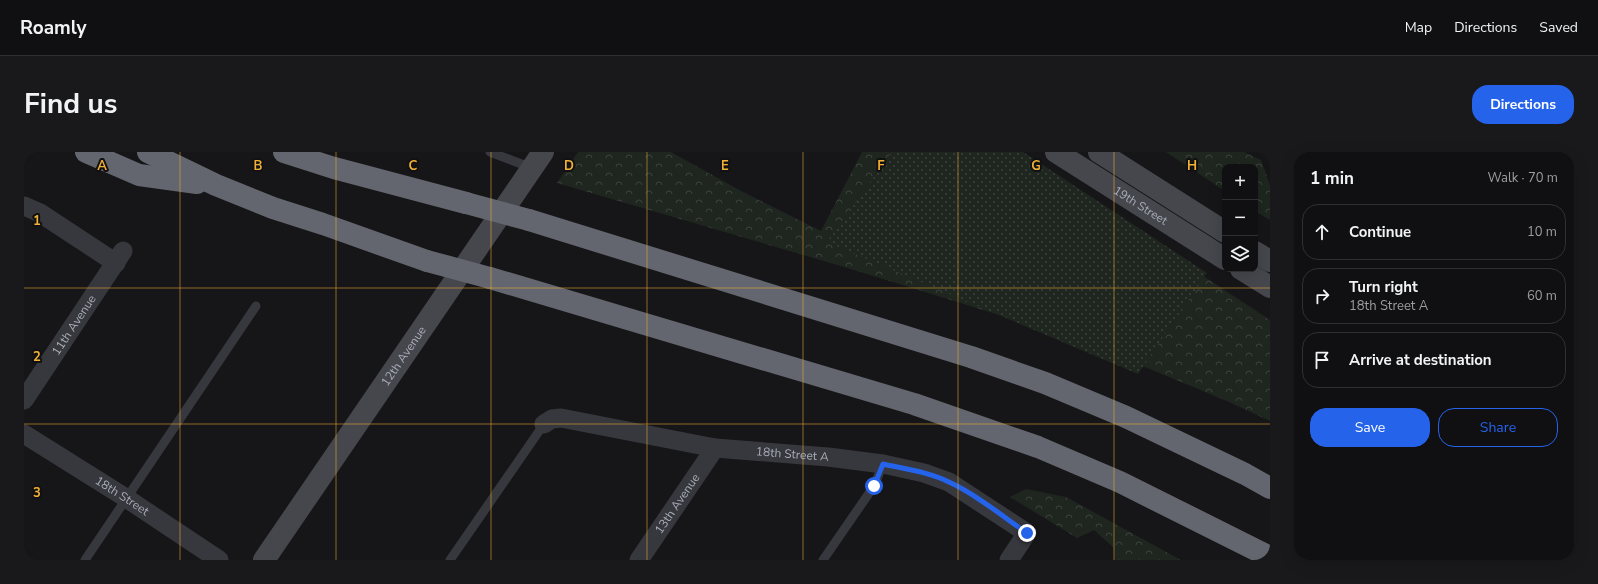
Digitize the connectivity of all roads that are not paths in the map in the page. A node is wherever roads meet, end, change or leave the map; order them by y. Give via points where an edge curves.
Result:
1 (86, 152) edge
2 (148, 152) edge
3 (284, 152) edge
4 (490, 152) edge
5 (1056, 152) edge
6 (1099, 152) edge
7 (537, 160) edge
8 (216, 185) junction
9 (24, 206) edge
10 (1222, 230) edge
11 (1258, 254) edge
12 (1222, 256) edge
13 (1270, 261) edge
14 (1246, 272) edge
15 (1270, 287) edge
16 (256, 306) dead end
17 (24, 400) edge
18 (544, 424) joint
19 (24, 434) edge
20 (715, 448) junction
21 (883, 464) junction
22 (1270, 488) edge
23 (126, 498) junction
24 (1270, 557) edge
25 (85, 560) edge
26 (219, 560) edge
27 (264, 560) edge
28 (450, 560) edge
29 (639, 560) edge
30 (823, 560) edge
31 (1009, 560) edge

1 - 8 highway via 139,175
2 - 8 highway
3 - 22 highway, bridge via 334,168 529,220 1045,383 1126,417
4 - 7 lane
5 - 12 street, 19th Street
6 - 10 street, 19th Street
7 - 27 street, 12th Avenue
8 - 24 highway, bridge via 273,208 427,261 914,404 1038,447 1120,482
9 - 17 street, 11th Avenue via 120,257
11 - 13 street
14 - 15 street
16 - 23 lane
18 - 20 street, 18th Street A via 552,419 561,418
18 - 28 lane
19 - 23 street, 18th Street
20 - 21 street, 18th Street A
20 - 29 street, 13th Avenue
21 - 30 lane via 874,486
21 - 31 street, 18th Street A via 949,482 1027,533
23 - 25 lane
23 - 26 street, 18th Street

